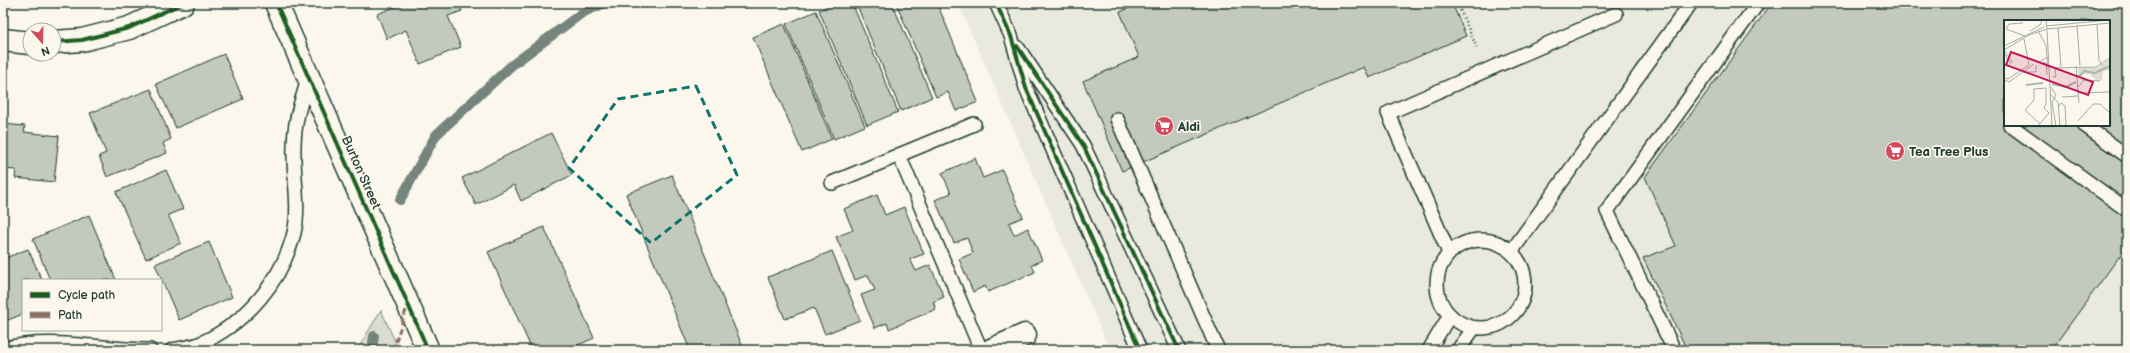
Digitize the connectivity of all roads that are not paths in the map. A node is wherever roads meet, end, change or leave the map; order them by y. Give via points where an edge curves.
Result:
1 (183, 3) edge
2 (276, 3) edge
3 (996, 3) edge
4 (1690, 3) edge
5 (1758, 3) edge
6 (1616, 14) dead end
7 (1010, 36) junction
8 (3, 40) edge
9 (22, 41) edge
10 (62, 41) edge
11 (309, 77) junction
12 (1117, 119) dead end
13 (974, 124) dead end
14 (2012, 126) edge
15 (2085, 126) edge
16 (899, 155) junction
17 (2127, 156) edge
18 (832, 183) dead end
19 (2127, 210) edge
20 (1511, 252) junction
21 (1449, 253) junction
22 (1450, 315) junction
23 (1474, 328) junction
24 (1025, 335) dead end
25 (3, 349) edge
26 (150, 350) edge
27 (172, 350) edge
28 (428, 350) edge
29 (981, 350) edge
30 (991, 350) edge
31 (1140, 350) edge
32 (1179, 350) edge
33 (1218, 350) edge
34 (1429, 350) edge
35 (1458, 350) edge
36 (1674, 350) edge

1 - 10 street via 128,28 82,40
2 - 11 street, Burton Street
3 - 7 lane
4 - 20 lane
5 - 36 lane via 1607,211
6 - 21 lane via 1388,113
7 - 31 lane via 1026,88
7 - 32 lane via 1083,145
8 - 9 street
11 - 27 lane via 295,120 294,158 297,189 294,232 280,270 260,300 231,326 201,344
11 - 28 street, Burton Street
12 - 33 lane
13 - 16 lane
14 - 19 lane
15 - 17 lane
16 - 18 lane
16 - 29 lane
20 - 21 lane via 1493,242 1473,240
20 - 23 lane via 1519,262 1524,276 1525,290 1521,303 1513,315 1501,322 1488,327
21 - 22 lane via 1441,264 1437,277 1440,298
22 - 23 lane
22 - 34 lane
23 - 35 lane
24 - 30 street
25 - 26 lane via 16,345 71,344

